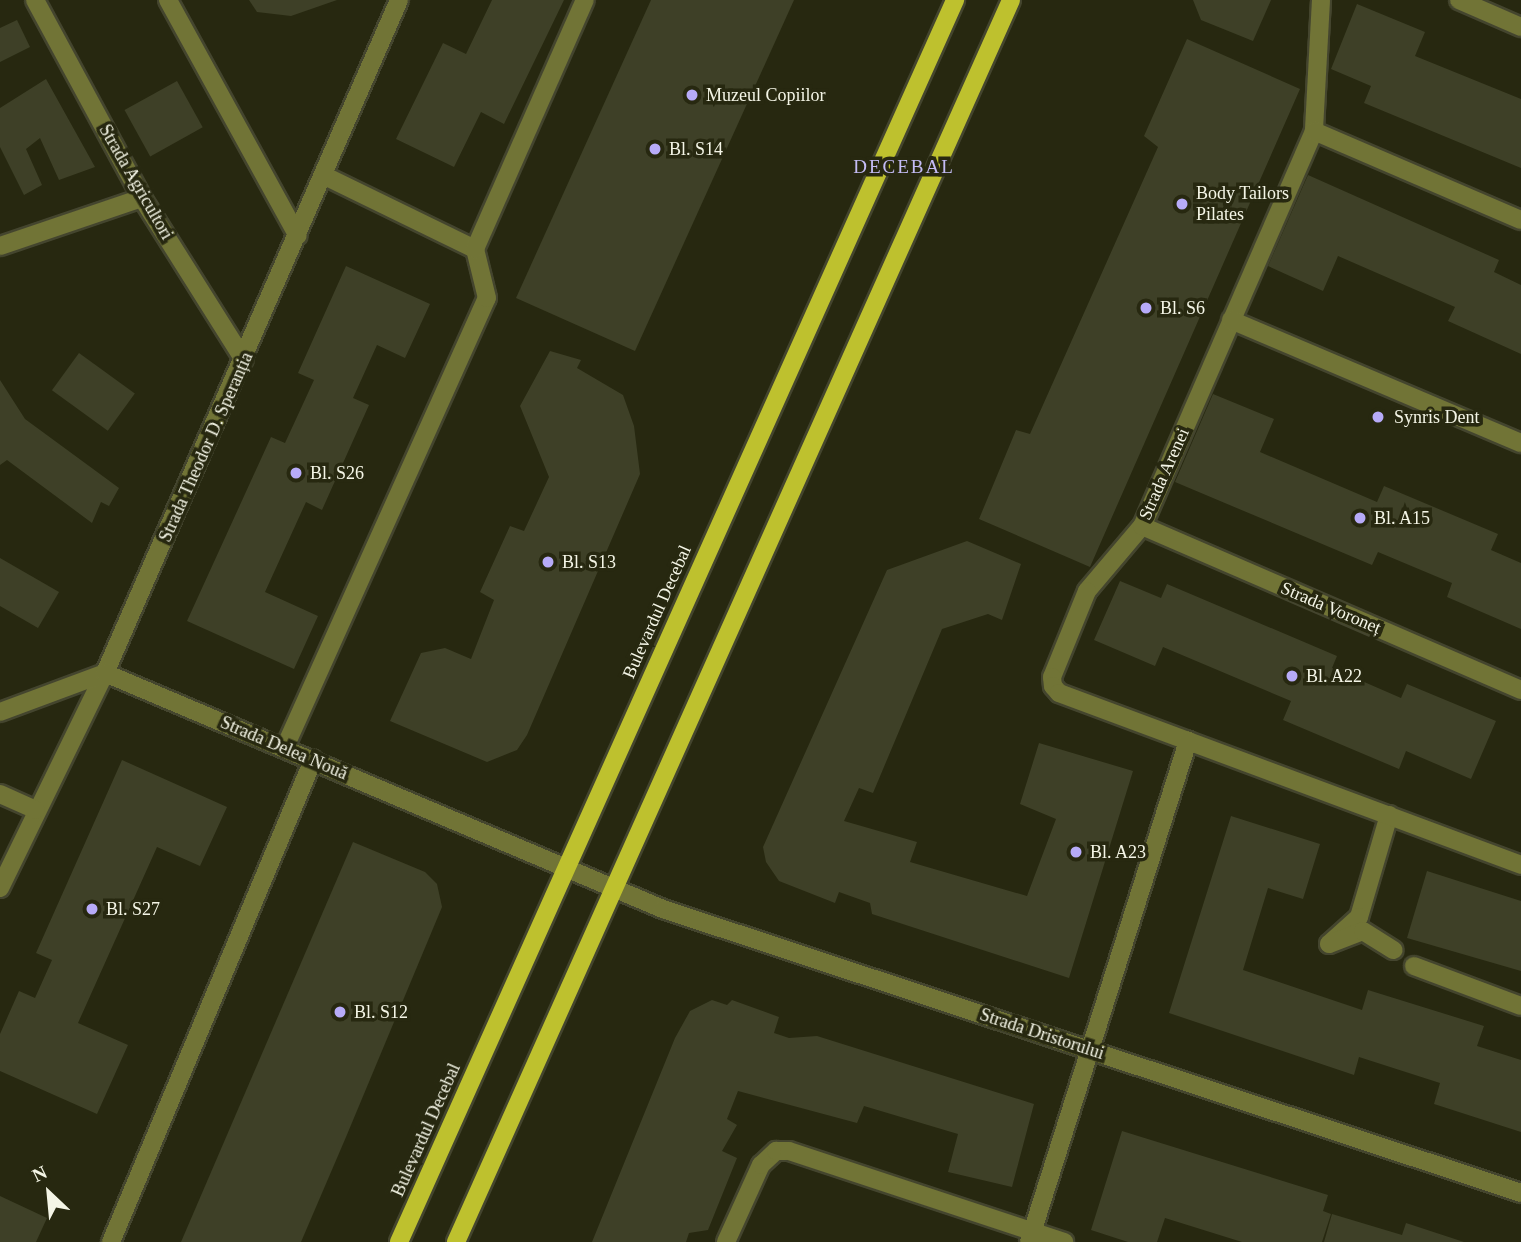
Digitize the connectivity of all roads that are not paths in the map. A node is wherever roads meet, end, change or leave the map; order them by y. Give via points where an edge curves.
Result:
1 (35, 0) edge
2 (168, 0) edge
3 (399, 0) edge
4 (585, 0) edge
5 (955, 0) edge
6 (1011, 0) edge
7 (1321, 0) edge
8 (1459, 0) edge
9 (1521, 27) edge
10 (1314, 131) junction
11 (325, 176) junction
12 (142, 198) junction
13 (1521, 220) edge
14 (298, 236) junction
15 (0, 246) edge
16 (475, 249) junction
17 (1231, 320) junction
18 (244, 360) junction
19 (1521, 443) edge
20 (1142, 526) junction
21 (105, 673) junction
22 (1521, 690) edge
23 (0, 712) edge
24 (1188, 741) junction
25 (285, 747) junction
26 (313, 760) junction
27 (0, 794) edge
28 (36, 810) junction
29 (1389, 816) junction
30 (1521, 865) edge
31 (565, 871) junction
32 (0, 888) edge
33 (615, 891) junction
34 (1393, 950) dead end
35 (1414, 966) dead end
36 (1521, 1006) edge
37 (1092, 1051) junction
38 (1521, 1193) edge
39 (1031, 1237) edge
40 (111, 1242) edge
41 (399, 1242) edge
42 (456, 1242) edge
43 (726, 1242) edge
44 (1064, 1242) edge

1 - 12 street, Strada Agricultori
2 - 14 street
3 - 11 street, Strada Theodor D. Speranția
4 - 16 street
5 - 31 main road, Bulevardul Decebal
6 - 33 main road
7 - 10 street, Strada Arenei
8 - 9 street
10 - 13 street
10 - 17 street, Strada Arenei
11 - 14 street, Strada Theodor D. Speranția
11 - 16 street
12 - 15 street
12 - 18 street, Strada Agricultori
14 - 18 street, Strada Theodor D. Speranția
16 - 25 street via 487,298
17 - 19 street
17 - 20 street, Strada Arenei
18 - 21 street, Strada Theodor D. Speranția
20 - 22 street, Strada Voroneț
20 - 24 street, Strada Arenei via 1087,591 1052,677 1053,687 1059,694
21 - 23 street
21 - 25 street, Strada Delea Nouă
21 - 28 street, Strada Theodor D. Speranția
24 - 29 street
24 - 37 street
25 - 26 street, Strada Delea Nouă
26 - 31 street, Strada Delea Nouă
26 - 40 street
27 - 28 street
28 - 32 street, Strada Theodor D. Speranția
29 - 30 street
29 - 34 street via 1359,917 1329,944 1363,931
31 - 33 street, Strada Dristorului
31 - 41 main road, Bulevardul Decebal
33 - 37 street, Strada Dristorului
33 - 42 main road
35 - 36 street
37 - 38 street, Strada Dristorului
37 - 39 street
39 - 43 street via 789,1151 776,1151 761,1165
39 - 44 street

